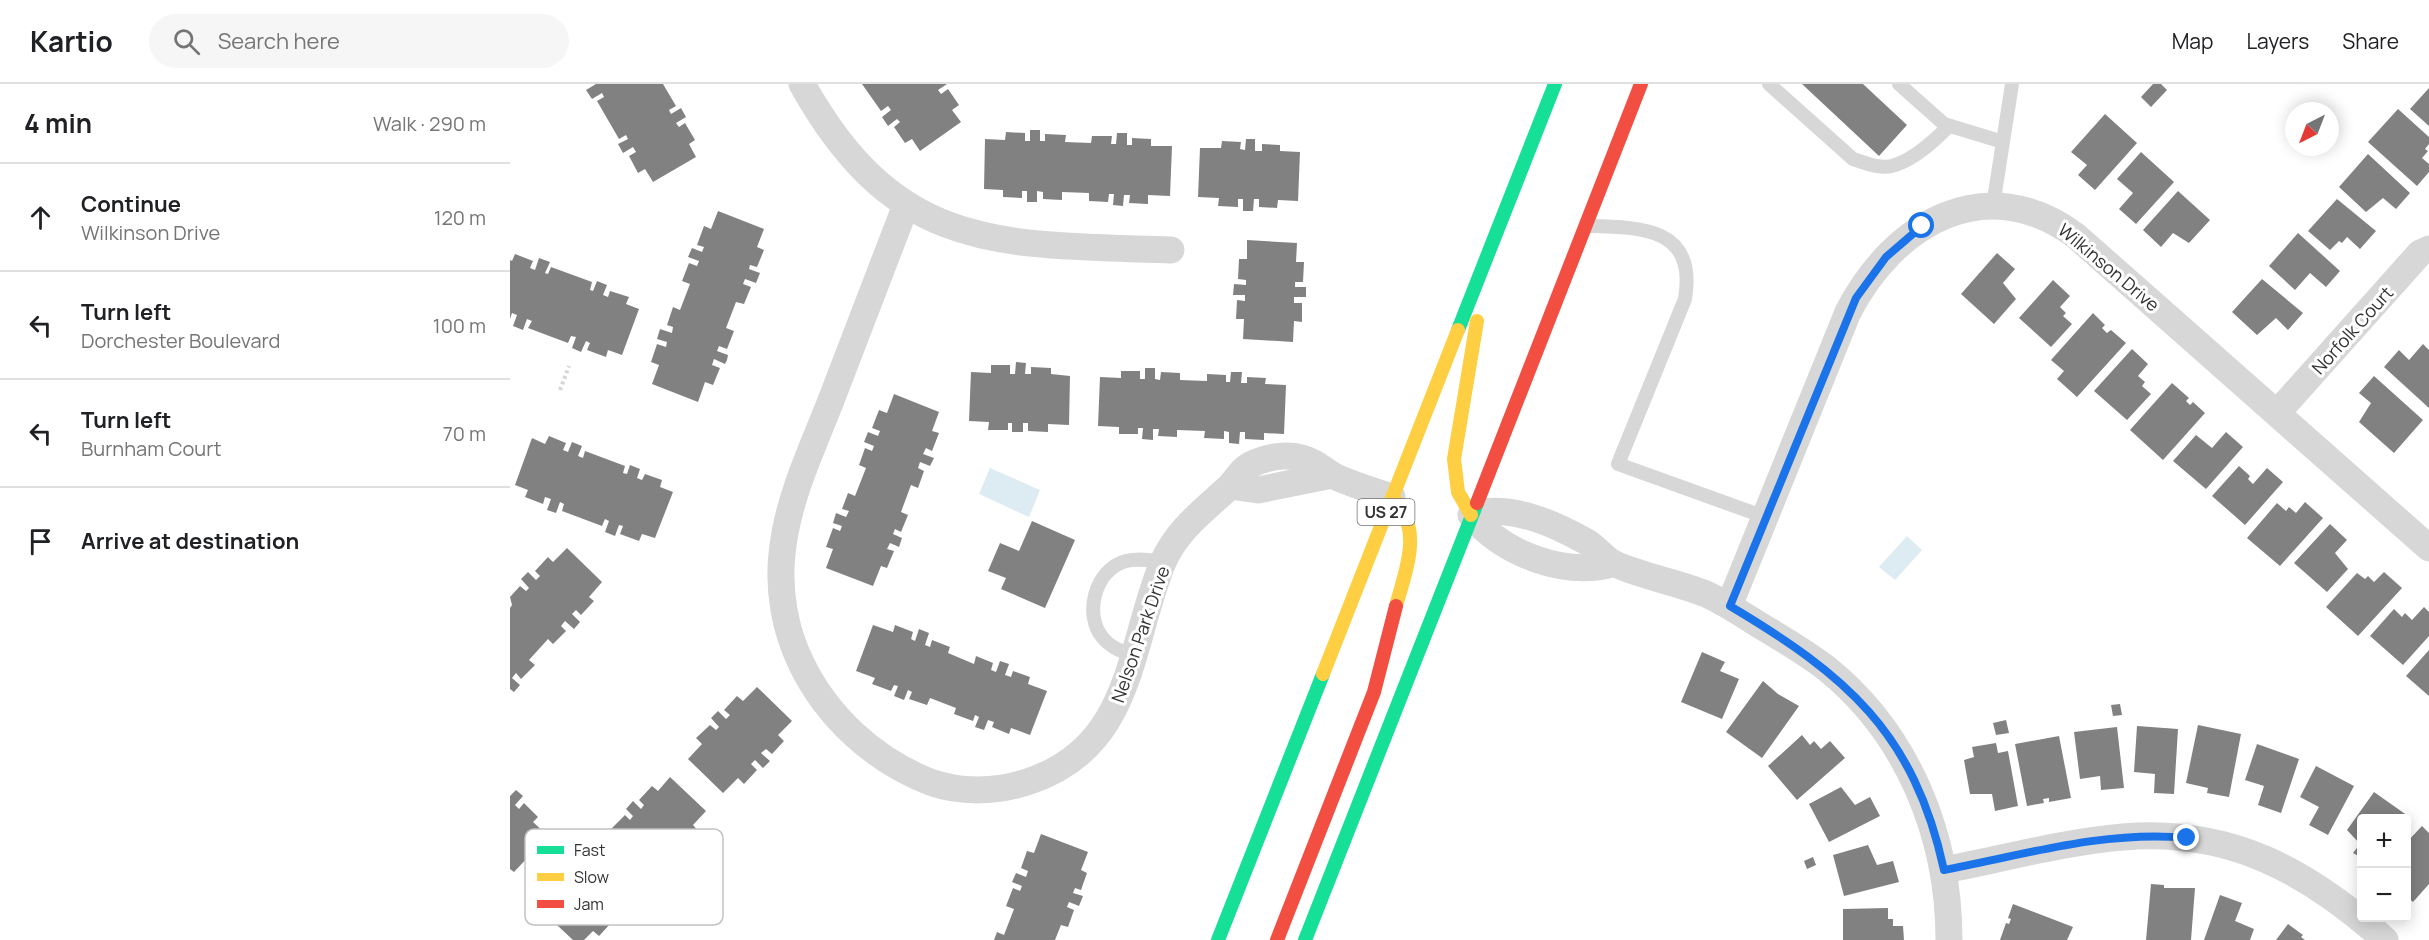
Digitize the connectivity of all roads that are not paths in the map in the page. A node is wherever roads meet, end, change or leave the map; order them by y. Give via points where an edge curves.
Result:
1 (802, 84) edge
2 (1555, 84) edge
3 (1641, 84) edge
4 (1769, 84) edge
5 (1899, 84) edge
6 (2012, 84) edge
7 (1949, 126) junction
8 (2003, 142) junction
9 (906, 205) junction
10 (1993, 206) junction
11 (1585, 225) junction
12 (2429, 249) edge
13 (1171, 250) dead end
14 (1488, 257) junction
15 (2277, 413) junction
16 (1392, 497) junction
17 (1471, 515) junction
18 (1765, 517) junction
19 (2429, 548) edge
20 (1163, 562) junction
21 (1730, 606) junction
22 (1135, 656) junction
23 (1944, 870) junction
24 (1218, 940) edge
25 (1277, 940) edge
26 (1305, 940) edge
27 (1949, 940) edge
28 (2385, 940) edge

1 - 9 street via 822,120 850,156
2 - 14 highway, US 27
3 - 11 highway
4 - 7 lane via 1853,159 1870,165 1894,166 1934,142
5 - 7 lane
6 - 8 lane
7 - 8 lane
8 - 10 lane
9 - 13 street via 961,232 1004,242
9 - 22 street, Nelson Park Drive via 800,481 784,535 782,596 792,643 806,672 845,725 890,762 934,783 978,790 1036,779 1078,753 1112,715
10 - 15 street, Wilkinson Drive via 2032,211 2066,229
10 - 18 street, Wilkinson Drive via 1965,208 1922,226 1896,247 1864,284 1848,312
11 - 17 highway
11 - 18 lane via 1644,229 1666,236 1681,254 1689,278 1685,299 1618,464
12 - 15 street, Norfolk Court via 2420,253
14 - 16 highway, US 27
14 - 17 highway via 1454,459 1458,492
15 - 19 street, Wilkinson Drive
16 - 20 street, Nelson Park Drive via 1332,475 1294,454 1249,465 1187,524
16 - 24 highway, US 27
16 - 25 highway via 1407,514 1412,538 1381,670
17 - 21 street via 1496,510 1523,515 1588,543 1613,564 1706,594
17 - 26 highway
18 - 21 street, Wilkinson Drive
20 - 22 street, Nelson Park Drive
20 - 22 lane via 1124,561 1106,575 1096,593 1092,611 1102,638
21 - 23 street via 1818,662 1880,724 1923,799
23 - 27 street
23 - 28 street via 2108,838 2187,838 2238,849 2289,870 2337,898

